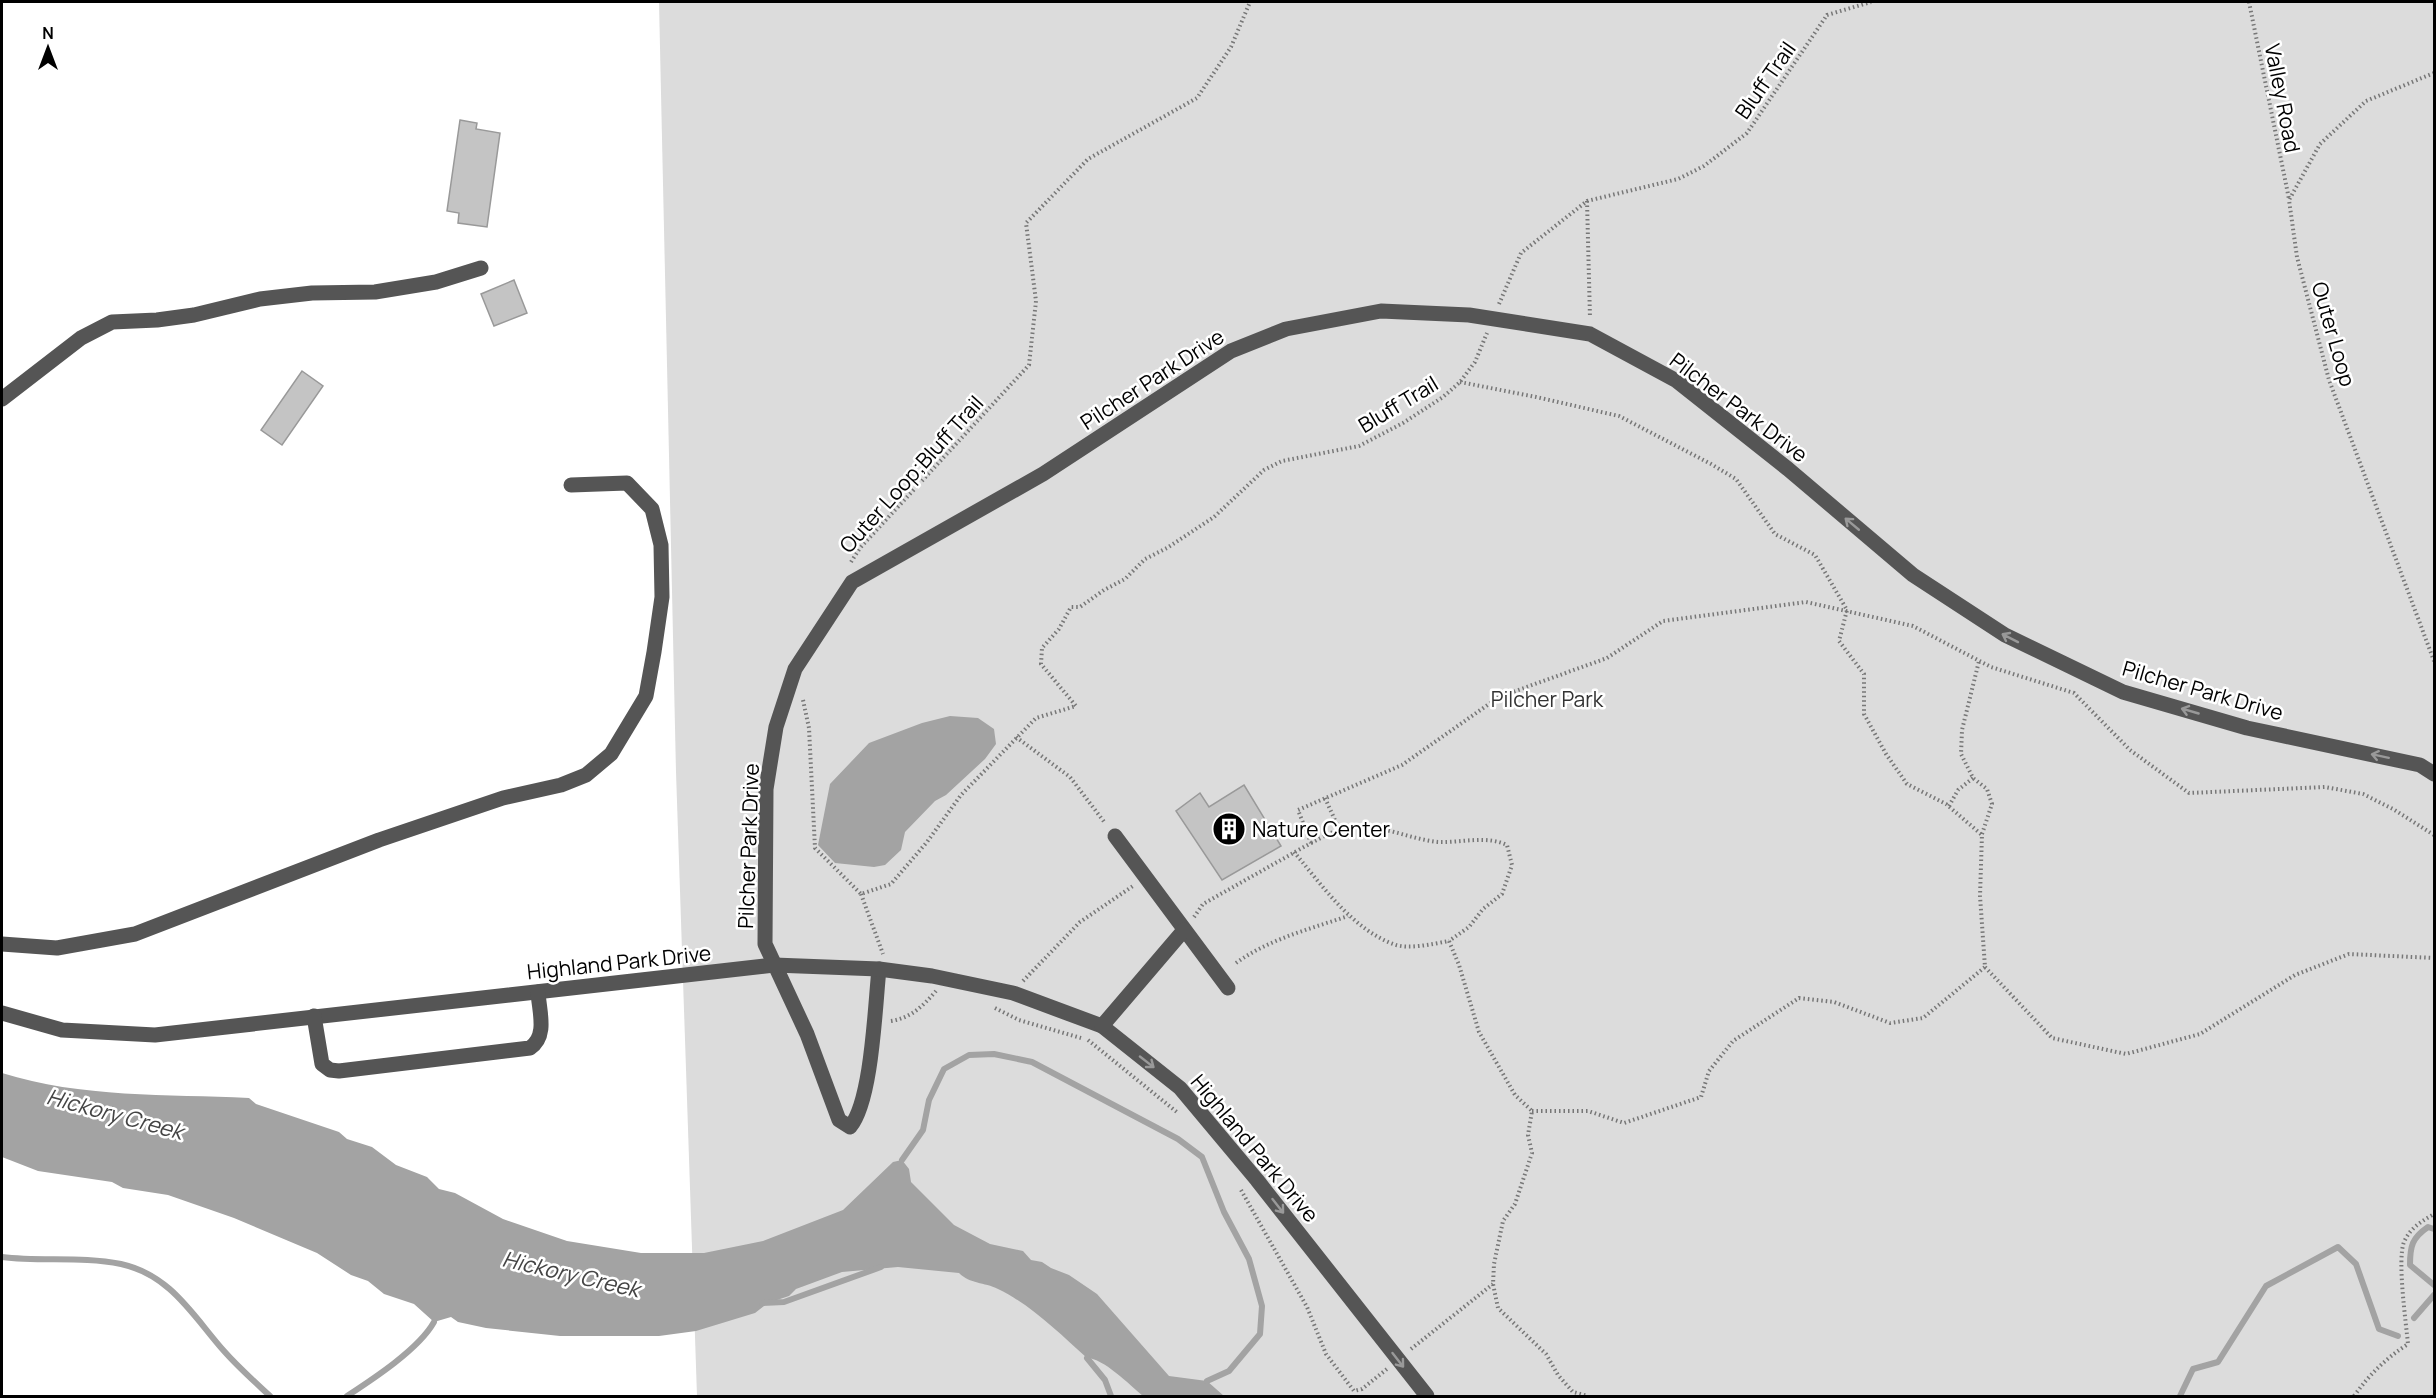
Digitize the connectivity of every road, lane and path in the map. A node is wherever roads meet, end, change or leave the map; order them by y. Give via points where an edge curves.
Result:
1 (1250, 2) edge
2 (1871, 2) edge
3 (2248, 2) edge
4 (2434, 73) edge
5 (2289, 200) junction
6 (1587, 201) junction
7 (481, 268) dead end
8 (1492, 319) junction
9 (1590, 334) junction
10 (1460, 382) junction
11 (2, 399) edge
12 (572, 485) dead end
13 (848, 568) dead end
14 (1846, 610) junction
15 (1979, 661) junction
16 (2434, 661) edge
17 (802, 698) dead end
18 (1016, 737) junction
19 (2434, 774) edge
20 (1973, 778) junction
21 (1325, 798) junction
22 (1949, 806) junction
23 (1339, 829) junction
24 (2434, 835) edge
25 (1115, 836) joint
26 (1982, 836) junction
27 (1311, 843) junction
28 (1294, 852) junction
29 (1146, 877) junction
30 (861, 894) junction
31 (1348, 916) junction
32 (1185, 930) junction
33 (1449, 941) junction
34 (2, 944) edge
35 (2434, 958) edge
36 (882, 963) junction
37 (1236, 963) dead end
38 (774, 965) junction
39 (1986, 967) junction
40 (946, 979) junction
41 (1228, 988) dead end
42 (538, 992) junction
43 (1013, 993) junction
44 (991, 1006) dead end
45 (2, 1013) edge
46 (314, 1016) junction
47 (873, 1025) junction
48 (1101, 1026) junction
49 (1532, 1111) junction
50 (1179, 1114) dead end
51 (1239, 1186) dead end
52 (2434, 1214) edge
53 (1492, 1284) junction
54 (1398, 1360) junction
55 (1427, 1396) edge
56 (1588, 1396) edge
57 (2354, 1396) edge

1 - 13 path, Outer Loop;Bluff Trail via 1231,48 1197,98 1088,159 1026,223 1036,302 1029,364 860,548
2 - 6 path, Bluff Trail via 1827,15 1747,133 1704,166 1678,179
3 - 5 path, Valley Road
4 - 5 path via 2366,101 2320,144
5 - 16 path, Outer Loop via 2297,257 2329,380
6 - 8 path, Bluff Trail via 1521,254
6 - 9 path
7 - 11 street via 436,282 375,292 301,294 194,315 112,322 81,338
8 - 9 street, Pilcher Park Drive
8 - 10 path, Bluff Trail via 1475,362
8 - 38 street, Pilcher Park Drive via 1381,311 1286,328 1231,351 1043,474 852,582 795,669 776,727 766,800 765,944
19 -> 9 street, Pilcher Park Drive via 2420,765 2247,728 2124,692 2005,635 1913,575 1677,381
10 - 14 path via 1619,416 1711,464 1736,479 1775,534 1815,555
10 - 18 path, Bluff Trail via 1403,423 1359,446 1282,461 1264,470 1214,517 1145,559 1125,579 1080,607 1071,607 1042,648 1041,664 1076,706 1036,718
12 - 34 street via 627,483 652,509 661,545 662,597 646,696 611,754 586,775 503,798 380,840 135,934 57,948
14 - 15 path via 1912,626
14 - 21 path via 1806,602 1663,621 1607,658 1499,697 1402,765
14 - 22 path via 1839,641 1864,674 1864,714 1907,784
15 - 20 path via 1962,730 1961,754
15 - 24 path via 2073,693 2130,750 2188,793 2325,787 2344,790 2363,794
17 - 30 path via 809,728 815,848
18 - 25 path via 1070,777
18 - 30 path via 961,795 891,884
20 - 22 path via 1958,790
20 - 26 path via 1987,789 1992,804
21 - 23 path
21 - 27 path via 1298,810
22 - 26 path
23 - 27 path
23 - 33 path via 1377,828 1438,842 1495,840 1507,846 1512,865 1502,894
25 - 29 street
26 - 39 path via 1980,896
27 - 28 path
28 - 31 path
28 - 32 path via 1203,904
29 - 32 street
29 - 43 path via 1080,922
30 - 36 path
31 - 33 path via 1394,944
31 - 37 path via 1287,936
32 - 41 street
32 - 48 street
33 - 49 path via 1479,1032 1515,1095
35 - 39 path via 2349,954 2295,975 2200,1034 2126,1054 2052,1038
36 - 38 street, Highland Park Drive
36 - 40 street, Highland Park Drive
36 - 47 street
38 - 42 street, Highland Park Drive
38 - 47 street, Pilcher Park Drive via 807,1034 839,1120 850,1126 857,1118 868,1072
39 - 49 path via 1923,1018 1890,1023 1834,1002 1799,998 1733,1041 1709,1071 1701,1097 1624,1123 1588,1111
40 - 43 street, Highland Park Drive
40 - 47 path via 920,1010 900,1020
42 - 46 street, Highland Park Drive
42 - 46 street via 541,1035 530,1048 339,1071 322,1064
43 - 48 street, Highland Park Drive
44 - 50 path via 1019,1020 1089,1041
45 - 46 street, Highland Park Drive via 62,1030 155,1035
48 -> 54 street, Highland Park Drive via 1180,1088
49 - 53 path via 1528,1135 1532,1153 1515,1204 1503,1221
51 - 54 path via 1307,1307 1326,1354 1354,1391
52 - 57 path via 2411,1230 2403,1243 2408,1344 2370,1374
53 - 54 path
53 - 56 path via 1498,1308 1546,1354 1573,1392
54 - 55 street, Highland Park Drive

